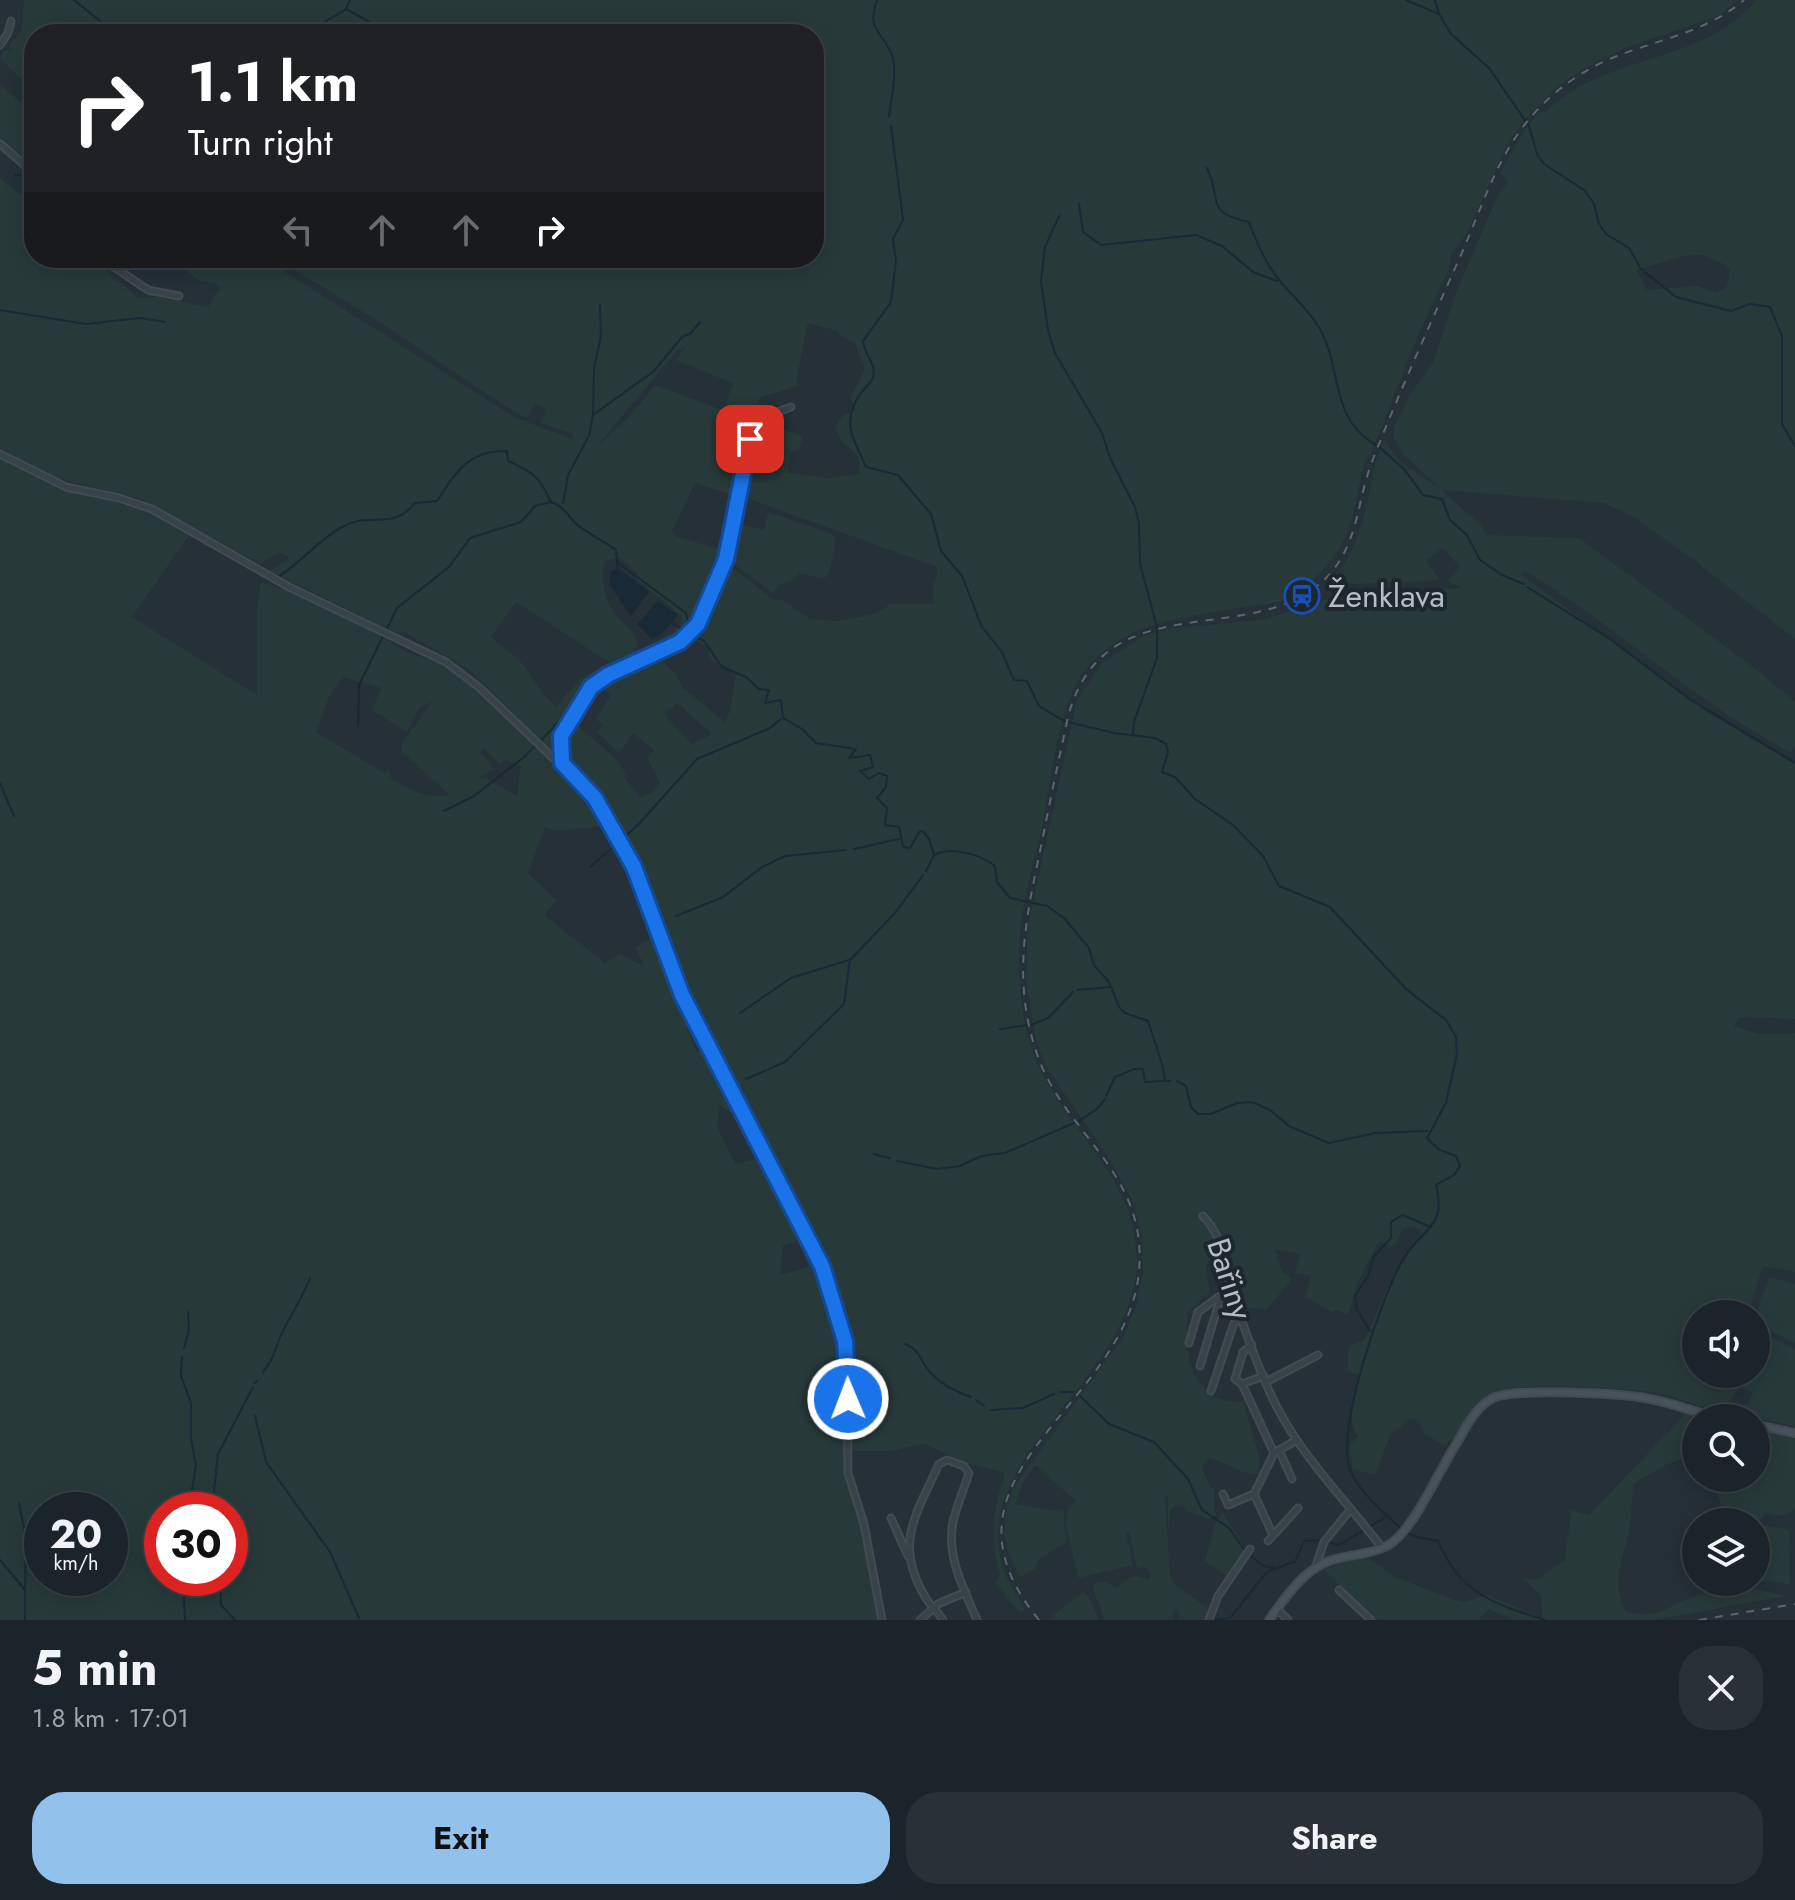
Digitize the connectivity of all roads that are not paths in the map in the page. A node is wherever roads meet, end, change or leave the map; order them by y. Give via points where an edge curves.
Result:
1 (11, 21) dead end
2 (0, 45) edge
3 (0, 144) edge
4 (24, 164) edge
5 (116, 268) edge
6 (179, 296) dead end
7 (791, 407) dead end
8 (0, 454) edge
9 (562, 763) junction
10 (1203, 1216) dead end
11 (1232, 1293) junction
12 (1221, 1296) junction
13 (1242, 1318) junction
14 (1189, 1343) dead end
15 (1252, 1345) junction
16 (1318, 1355) dead end
17 (1200, 1366) dead end
18 (1265, 1379) junction
19 (1242, 1384) junction
20 (1211, 1391) dead end
21 (1682, 1408) edge
22 (1770, 1428) edge
23 (1795, 1433) edge
24 (1295, 1441) junction
25 (1277, 1451) junction
26 (1292, 1479) dead end
27 (1223, 1494) dead end
28 (1254, 1494) junction
29 (1298, 1508) dead end
30 (1350, 1510) junction
31 (891, 1518) dead end
32 (910, 1535) junction
33 (1273, 1535) junction
34 (899, 1538) junction
35 (1268, 1541) dead end
36 (1382, 1548) junction
37 (1250, 1549) dead end
38 (909, 1557) junction
39 (1316, 1568) junction
40 (1339, 1590) dead end
41 (966, 1592) junction
42 (934, 1608) junction
43 (1277, 1609) junction
44 (882, 1620) edge
45 (920, 1620) edge
46 (943, 1620) edge
47 (977, 1620) edge
48 (1209, 1620) edge
49 (1269, 1620) edge
50 (1288, 1620) edge
51 (1371, 1620) edge

1 - 2 street
3 - 4 street
5 - 6 street via 148,290
7 - 9 street via 758,419 726,559 698,624 680,642 591,687 561,736
8 - 9 street via 66,487 152,509 289,587 446,662
9 - 44 street via 595,798 634,867 682,995 826,1276 847,1353 847,1466
10 - 11 street, Bařiny via 1223,1246
11 - 12 street
11 - 13 street, Bařiny
12 - 14 street via 1198,1312
12 - 17 street
13 - 15 street, Bařiny
13 - 20 street via 1234,1323
15 - 18 street, Bařiny
15 - 19 street, Bařiny via 1243,1352 1235,1379
16 - 18 street
18 - 19 street
18 - 24 street, Bařiny
19 - 25 street
21 - 36 main road via 1624,1396 1496,1397 1476,1413 1403,1530
22 - 23 main road
24 - 25 street
24 - 30 street, Bařiny
25 - 26 street
25 - 28 street
27 - 28 street via 1228,1505
28 - 33 street
29 - 33 street
30 - 36 street, Bařiny
30 - 39 street via 1324,1542
31 - 34 street
32 - 34 street
32 - 38 street
32 - 41 street via 939,1464 949,1461 966,1468 952,1535 954,1560
33 - 35 street
34 - 38 street
36 - 39 main road
37 - 48 street via 1218,1596
38 - 42 street
39 - 43 main road
40 - 51 street
41 - 42 street
41 - 47 street
42 - 45 street
42 - 46 street
43 - 49 main road
43 - 50 street

